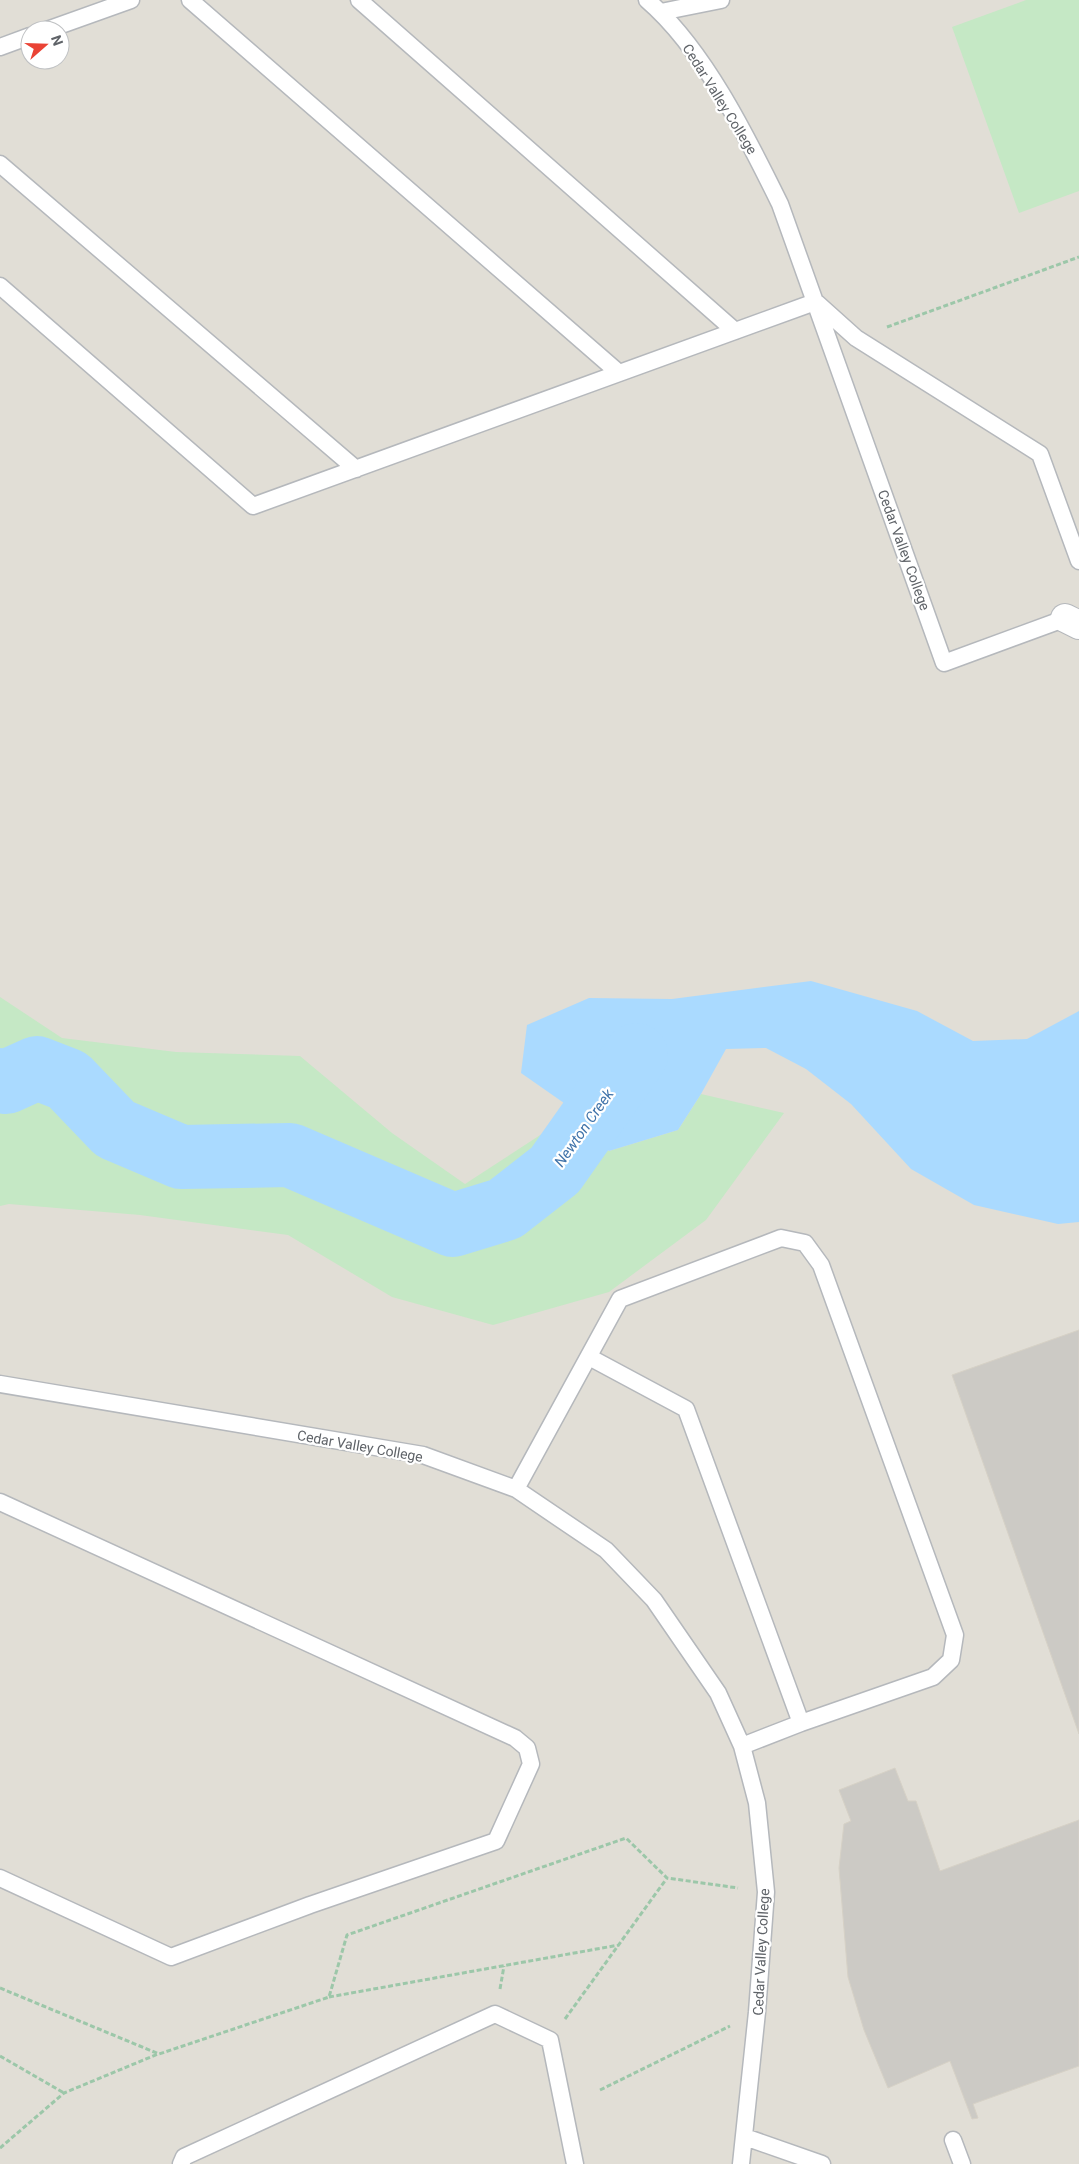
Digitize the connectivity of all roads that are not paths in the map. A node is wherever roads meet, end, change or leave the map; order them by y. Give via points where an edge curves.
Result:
1 (131, 0) edge
2 (190, 0) edge
3 (358, 0) edge
4 (647, 0) edge
5 (721, 0) edge
6 (661, 12) junction
7 (70, 22) edge
8 (20, 40) edge
9 (0, 47) edge
10 (0, 164) edge
11 (0, 286) edge
12 (816, 302) junction
13 (736, 331) junction
14 (619, 373) junction
15 (356, 469) junction
16 (1079, 561) edge
17 (1074, 619) edge
18 (589, 1356) junction
19 (0, 1384) edge
20 (516, 1489) junction
21 (0, 1502) edge
22 (801, 1723) junction
23 (742, 1746) junction
24 (0, 1878) edge
25 (745, 2137) junction
26 (953, 2140) dead end
27 (181, 2164) edge
28 (575, 2164) edge
29 (741, 2164) edge
30 (822, 2164) edge
31 (962, 2164) edge

1 - 7 lane
2 - 14 lane
3 - 13 lane
4 - 6 lane, Cedar Valley College
5 - 6 lane
6 - 12 lane, Cedar Valley College via 698,58 748,138 780,204
8 - 9 lane
10 - 15 lane
11 - 15 lane via 253,506
12 - 13 lane
12 - 16 lane, Cedar Valley College via 856,338 1040,454
12 - 17 lane, Cedar Valley College via 944,663
13 - 14 lane
14 - 15 lane
18 - 20 lane
18 - 22 lane via 686,1409
18 - 22 lane via 620,1299 781,1238 805,1243 821,1265 956,1635 951,1660 934,1677
19 - 20 lane, Cedar Valley College via 422,1455
20 - 23 lane, Cedar Valley College via 606,1550 654,1600 718,1693
21 - 24 lane via 516,1738 526,1748 531,1764 496,1841 171,1957
22 - 23 lane
23 - 25 lane, Cedar Valley College via 757,1803 766,1892
25 - 29 lane, Cedar Valley College
25 - 30 lane
26 - 31 lane
27 - 28 lane via 184,2157 495,2014 550,2040

